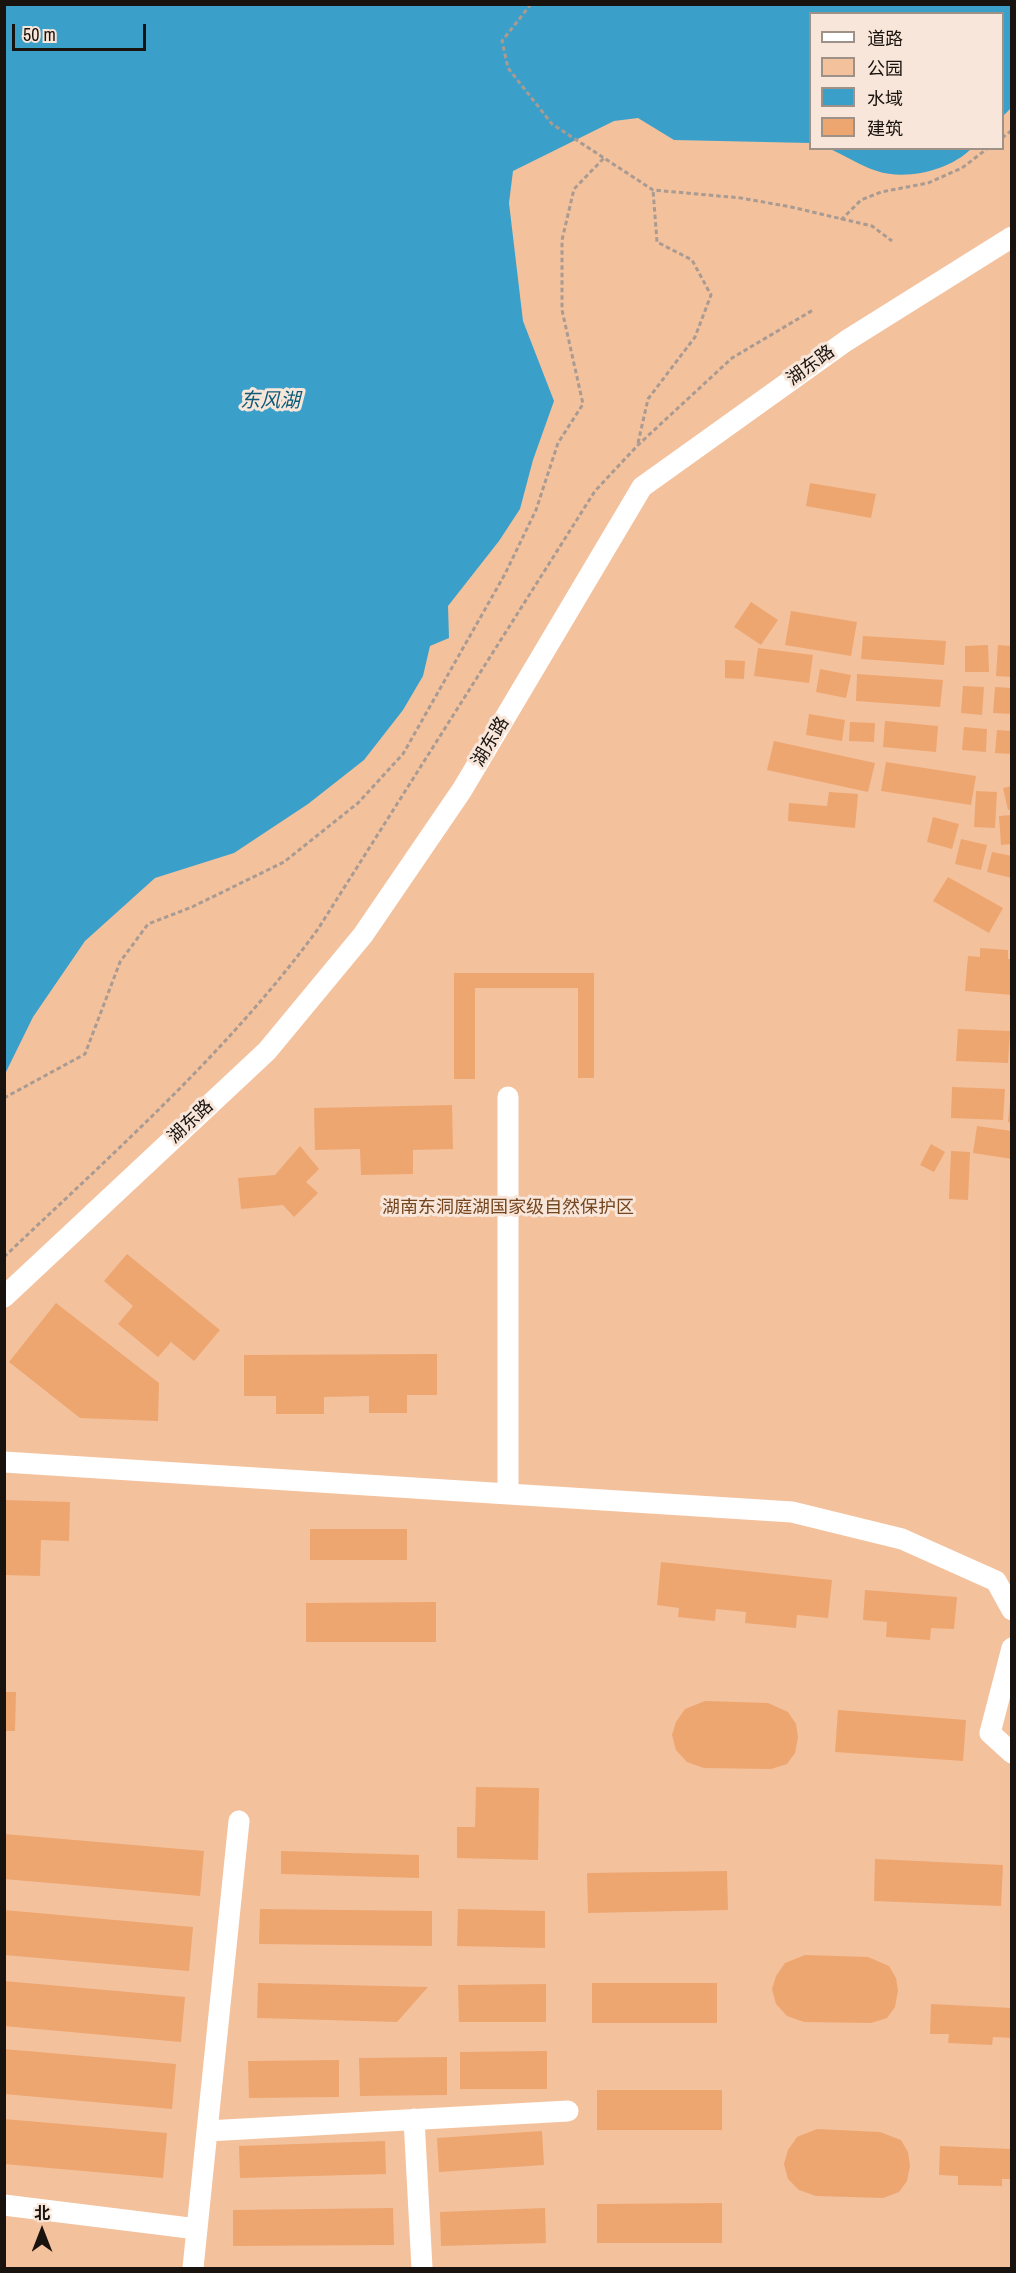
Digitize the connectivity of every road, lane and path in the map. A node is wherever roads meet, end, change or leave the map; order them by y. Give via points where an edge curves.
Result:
1 (531, 4) edge
2 (985, 150) edge
3 (604, 158) junction
4 (653, 190) junction
5 (841, 220) junction
6 (1011, 237) edge
7 (892, 242) dead end
8 (813, 310) dead end
9 (638, 445) junction
10 (508, 1097) dead end
11 (4, 1098) edge
12 (4, 1257) edge
13 (4, 1297) edge
14 (4, 1462) edge
15 (508, 1493) junction
16 (1011, 1610) edge
17 (1011, 1648) edge
18 (1011, 1753) edge
19 (239, 1821) dead end
20 (568, 2111) dead end
21 (414, 2119) junction
22 (207, 2131) junction
23 (4, 2205) edge
24 (197, 2229) junction
25 (193, 2268) edge
26 (422, 2268) edge

1 - 3 path via 502,41 507,68 552,124
2 - 5 path via 962,168 928,183 880,192 861,200
3 - 4 path
3 - 11 path via 574,189 562,240 562,310 583,404 558,443 536,510 505,574 404,754 358,803 284,862 148,924 120,962 85,1054
4 - 5 path via 741,198
4 - 9 path via 657,242 692,260 711,295 694,337 648,399
5 - 7 path via 873,226
6 - 13 street, 湖东路 via 846,341 642,487 462,790 363,935 267,1051
8 - 9 path via 732,358
9 - 12 path via 595,491 318,929 279,983 167,1104
10 - 15 street
14 - 15 street
15 - 16 street via 792,1512 902,1539 996,1581
17 - 18 street via 990,1733
19 - 22 street
20 - 21 street
21 - 22 street
21 - 26 street
22 - 24 street
23 - 24 street
24 - 25 street

